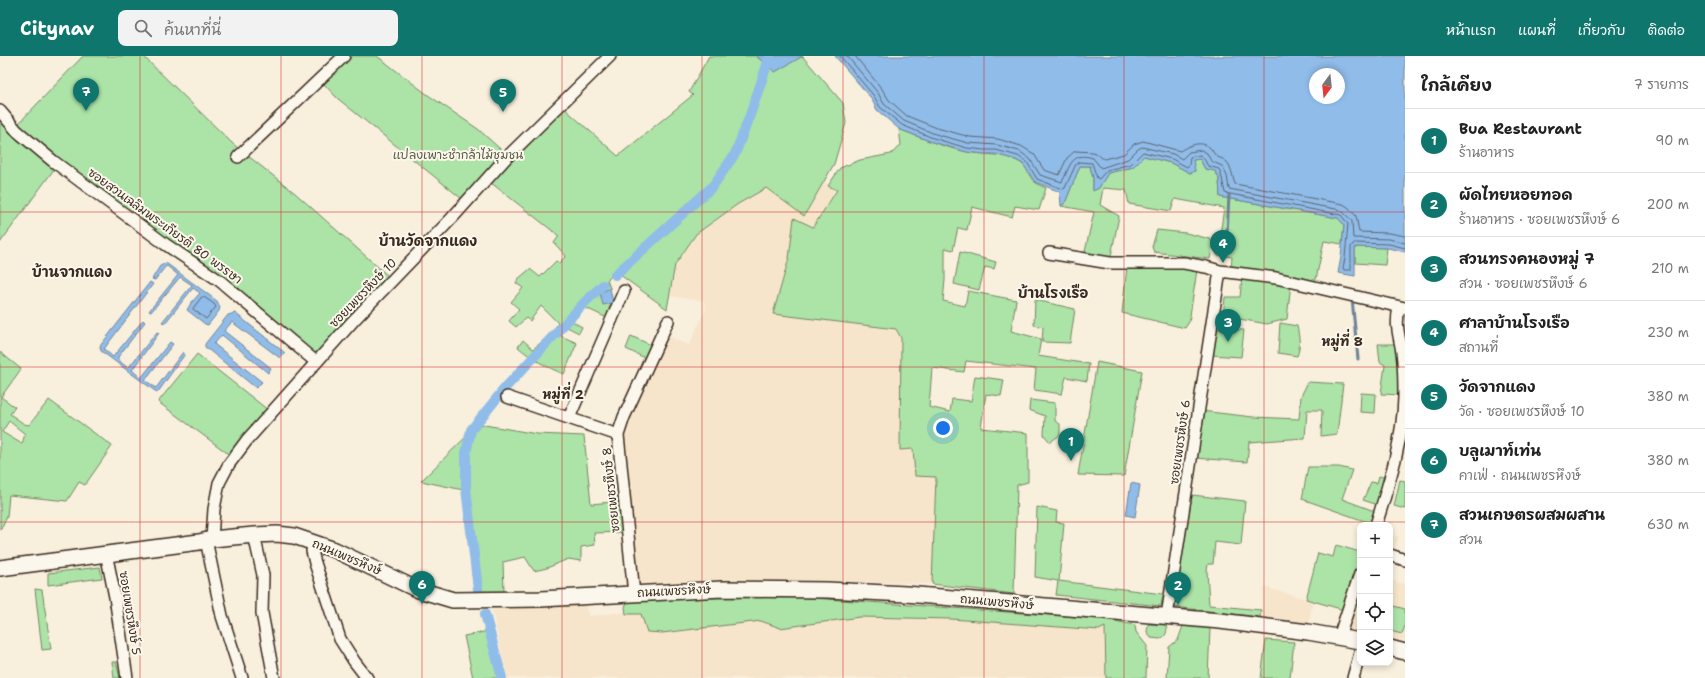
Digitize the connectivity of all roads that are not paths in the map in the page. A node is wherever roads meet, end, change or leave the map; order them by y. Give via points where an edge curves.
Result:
1 (344, 56) edge
2 (610, 56) edge
3 (0, 111) edge
4 (238, 156) dead end
5 (1049, 253) dead end
6 (1220, 271) junction
7 (624, 291) dead end
8 (1402, 307) edge
9 (668, 321) dead end
10 (316, 362) junction
11 (507, 397) dead end
12 (569, 418) junction
13 (618, 435) junction
14 (1377, 522) edge
15 (254, 535) junction
16 (209, 539) junction
17 (314, 543) junction
18 (106, 553) junction
19 (1393, 556) edge
20 (1405, 560) edge
21 (0, 568) edge
22 (1357, 583) edge
23 (634, 594) junction
24 (1167, 616) junction
25 (1340, 637) junction
26 (1357, 640) edge
27 (1393, 649) edge
28 (1405, 652) edge
29 (1357, 664) edge
30 (127, 678) edge
31 (242, 678) edge
32 (274, 678) edge
33 (367, 678) edge
34 (1353, 678) edge

1 - 4 street
2 - 10 street, ซอยเพชรหึงษ์ 10 via 505,159
3 - 10 street, ซอยสวนเฉลิมพระเกียรติ 80 พรรษา via 17,131 53,161 165,244 220,281
5 - 6 street via 1110,262 1184,263
6 - 8 street via 1276,278
6 - 24 street, ซอยเพชรหึงษ์ 6
7 - 12 street
8 - 14 street via 1397,318 1397,327 1403,362 1403,413 1395,464
9 - 13 street, ซอยเพชรหึงษ์ 8
10 - 16 street, ซอยเพชรหึงษ์ 10 via 229,464 219,483
11 - 12 street
12 - 13 street
13 - 23 street, ซอยเพชรหึงษ์ 8
15 - 16 main road, ถนนเพชรหึงษ์
15 - 17 main road, ถนนเพชรหึงษ์ via 294,536
15 - 32 street via 263,575 262,613
16 - 18 main road, ถนนเพชรหึงษ์
16 - 31 street, ซอยเพชรหึงษ์ 10 via 222,616
17 - 23 main road, ถนนเพชรหึงษ์ via 416,589 453,600
17 - 33 street via 312,551 315,563 340,639
18 - 21 main road, ถนนเพชรหึงษ์
18 - 30 street, ซอยเพชรหึงษ์ 5
19 - 20 street
22 - 25 street
23 - 24 main road, ถนนเพชรหึงษ์ via 722,589 827,590 906,594
24 - 25 main road, ถนนเพชรหึงษ์
25 - 26 main road, ถนนเพชรหึงษ์
27 - 28 main road
29 - 34 street

